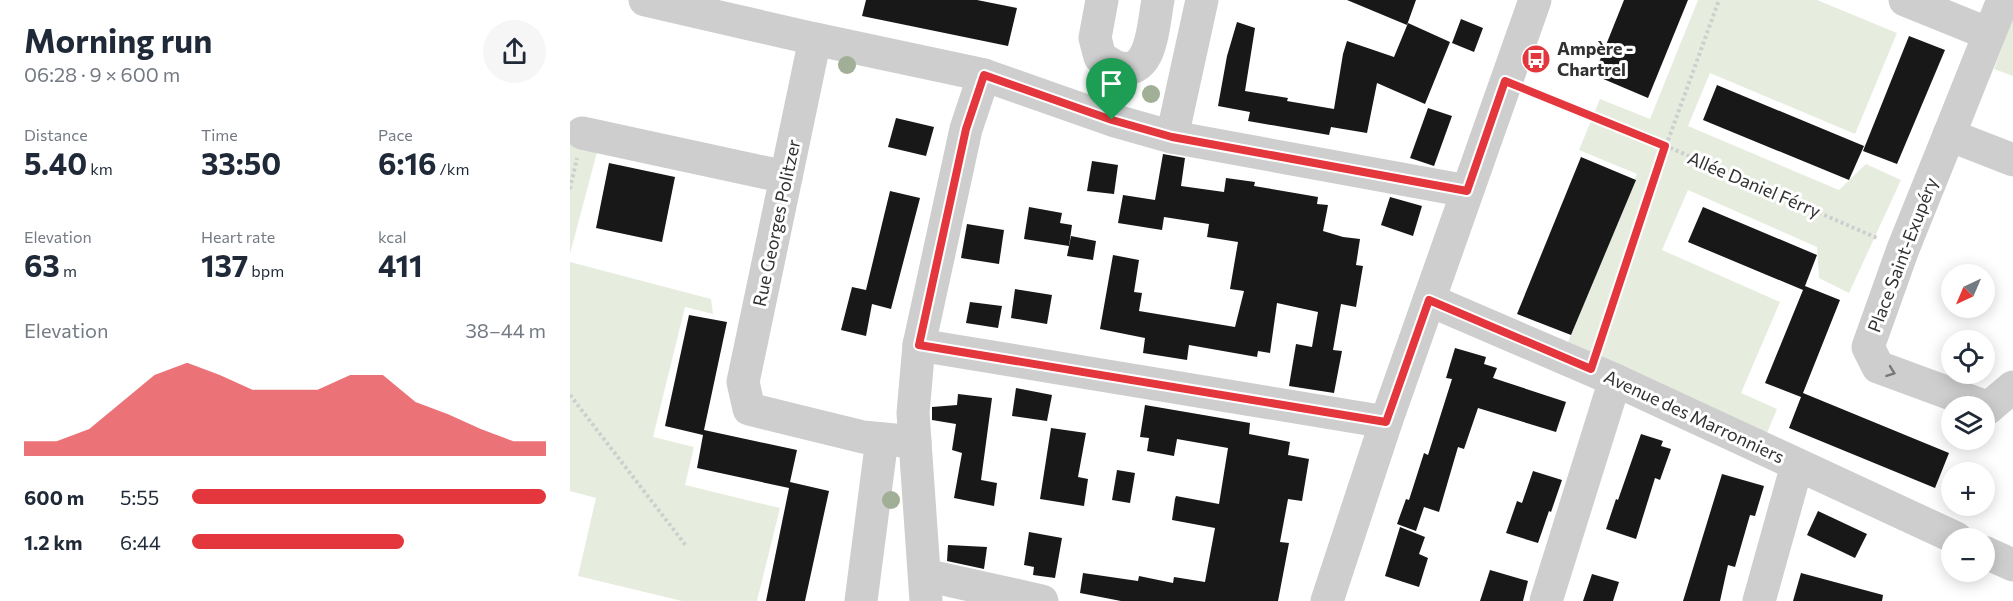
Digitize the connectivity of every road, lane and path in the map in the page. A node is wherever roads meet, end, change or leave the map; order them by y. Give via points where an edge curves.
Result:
1 (645, 0) edge
2 (1102, 0) edge
3 (1158, 0) edge
4 (1202, 0) edge
5 (1719, 0) edge
6 (1905, 0) edge
7 (2003, 0) edge
8 (1525, 3) edge
9 (1989, 34) junction
10 (815, 39) junction
11 (984, 75) junction
12 (1505, 81) junction
13 (582, 133) dead end
14 (1949, 135) junction
15 (1172, 137) junction
16 (1665, 146) junction
17 (2013, 160) edge
18 (786, 177) junction
19 (1467, 191) junction
20 (1903, 249) junction
21 (1429, 300) junction
22 (919, 345) junction
23 (1603, 374) junction
24 (2013, 387) edge
25 (570, 395) edge
26 (1955, 396) edge
27 (1995, 402) edge
28 (1386, 422) junction
29 (882, 439) junction
30 (915, 442) junction
31 (1797, 465) junction
32 (1941, 531) edge
33 (687, 547) dead end
34 (1995, 557) edge
35 (2013, 565) edge
36 (926, 588) edge
37 (861, 601) edge
38 (1042, 601) edge
39 (1327, 601) edge
40 (1546, 601) edge
41 (1760, 601) edge

1 - 10 street
2 - 3 street via 1095,38 1100,57 1116,67 1133,68 1142,64 1147,53
4 - 15 street
5 - 16 path
6 - 9 street
7 - 9 street, Place Saint-Exupéry
8 - 12 street
9 - 14 street, Place Saint-Exupéry
10 - 11 street
10 - 18 street, Rue Georges Politzer
11 - 15 street
11 - 22 street via 966,129
12 - 16 path, Allée Daniel Férry
12 - 19 street
13 - 18 street
14 - 17 street
14 - 20 street, Place Saint-Exupéry
15 - 19 street
16 - 20 path, Allée Daniel Férry
16 - 23 path
18 - 29 street, Rue Georges Politzer via 743,382 749,409
19 - 21 street
20 -> 26 street, Place Saint-Exupéry via 1868,347 1878,367
21 - 23 street, Avenue des Marronniers
21 - 28 street
22 - 28 street
22 - 30 street via 913,413
23 - 31 street, Avenue des Marronniers
23 - 40 street
24 - 27 street, Place Saint-Exupéry
25 - 33 path
28 - 39 street
29 - 30 street, Rue Georges Politzer
29 - 37 street
30 - 36 street
31 - 32 street, Avenue des Marronniers
31 - 41 street
34 - 35 street
36 - 38 street

